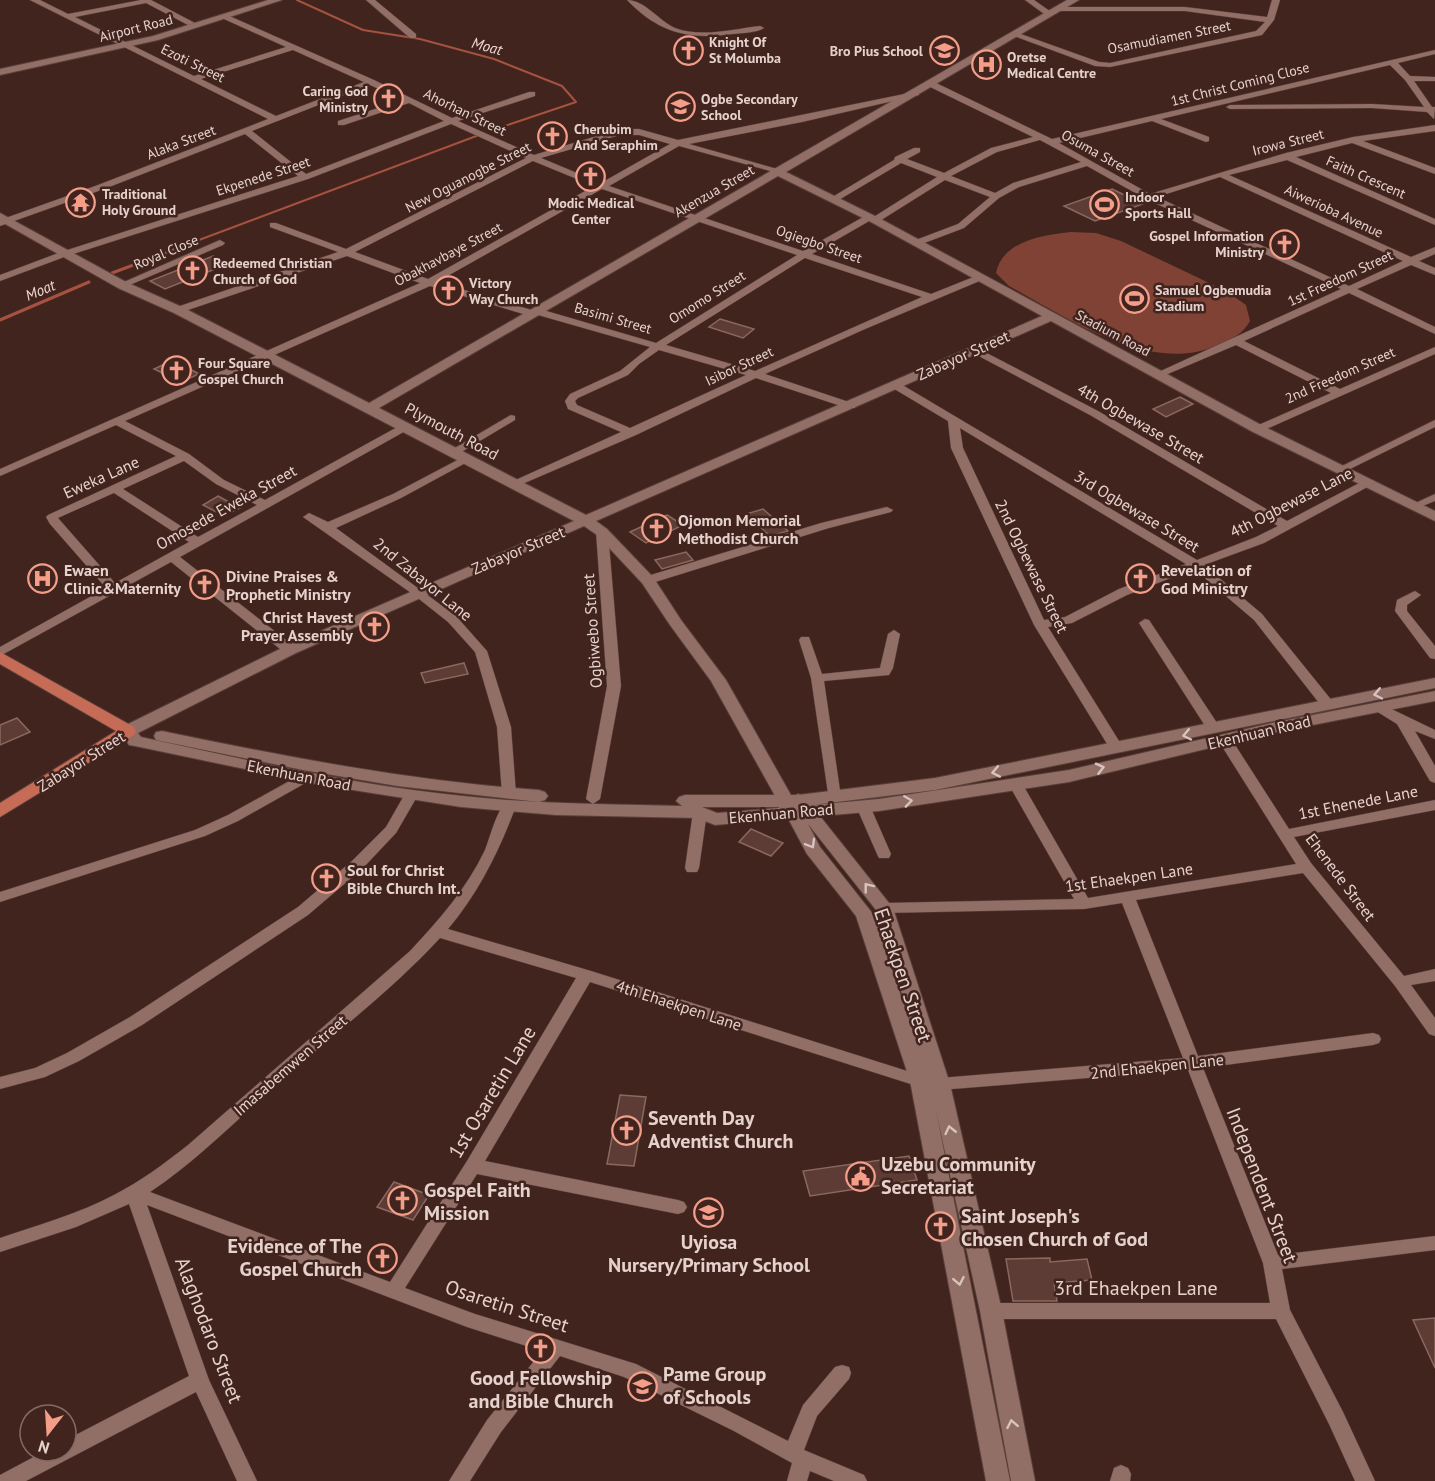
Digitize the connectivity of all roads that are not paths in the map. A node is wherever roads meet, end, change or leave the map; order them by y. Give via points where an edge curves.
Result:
1 (34, 0) edge
2 (261, 0) edge
3 (277, 0) edge
4 (370, 0) edge
5 (631, 0) edge
6 (1029, 0) edge
7 (1074, 0) edge
8 (1192, 0) edge
9 (1276, 0) edge
10 (1185, 9) junction
11 (1054, 12) junction
12 (69, 16) junction
13 (227, 17) junction
14 (1270, 20) junction
15 (191, 23) junction
16 (760, 28) dead end
17 (1015, 34) junction
18 (413, 36) dead end
19 (123, 44) junction
20 (294, 47) junction
21 (1435, 52) edge
22 (1391, 61) junction
23 (0, 66) edge
24 (0, 72) edge
25 (196, 78) junction
26 (1408, 78) junction
27 (1435, 79) edge
28 (371, 82) junction
29 (931, 84) junction
30 (916, 93) junction
31 (532, 94) dead end
32 (410, 100) junction
33 (1234, 100) junction
34 (1248, 106) junction
35 (1202, 107) junction
36 (1434, 113) edge
37 (1154, 118) junction
38 (275, 119) junction
39 (451, 122) junction
40 (341, 123) dead end
41 (1435, 128) edge
42 (1422, 130) junction
43 (246, 131) junction
44 (1435, 136) edge
45 (1038, 138) junction
46 (1206, 139) dead end
47 (1353, 140) junction
48 (1051, 142) junction
49 (678, 143) junction
50 (917, 150) dead end
51 (1286, 156) junction
52 (532, 158) junction
53 (898, 159) junction
54 (1088, 163) junction
55 (1435, 171) edge
56 (778, 172) junction
57 (1221, 174) junction
58 (945, 176) junction
59 (305, 177) junction
60 (601, 186) junction
61 (996, 196) junction
62 (1149, 197) junction
63 (834, 199) junction
64 (697, 217) junction
65 (2, 219) edge
66 (871, 219) junction
67 (1435, 222) edge
68 (273, 225) dead end
69 (220, 243) dead end
70 (916, 243) junction
71 (1435, 250) edge
72 (348, 252) junction
73 (64, 254) junction
74 (805, 254) junction
75 (1410, 260) junction
76 (0, 264) edge
77 (16, 272) junction
78 (1435, 272) edge
79 (0, 278) edge
80 (979, 278) junction
81 (429, 283) junction
82 (122, 285) junction
83 (1351, 290) junction
84 (931, 297) junction
85 (178, 310) junction
86 (537, 313) junction
87 (1051, 317) junction
88 (1435, 331) edge
89 (1236, 341) junction
90 (658, 346) junction
91 (1435, 350) edge
92 (977, 351) junction
93 (264, 354) junction
94 (754, 374) junction
95 (1158, 374) junction
96 (895, 385) junction
97 (1338, 392) junction
98 (851, 406) junction
99 (370, 408) junction
100 (511, 418) dead end
101 (953, 420) junction
102 (116, 421) junction
103 (1435, 423) edge
104 (405, 427) junction
105 (1258, 429) junction
106 (632, 433) junction
107 (454, 452) junction
108 (184, 456) junction
109 (467, 458) junction
110 (1342, 469) junction
111 (0, 473) edge
112 (1369, 482) junction
113 (513, 486) junction
114 (116, 489) junction
115 (1435, 497) edge
116 (264, 504) junction
117 (1415, 506) junction
118 (887, 510) dead end
119 (1435, 516) edge
120 (309, 517) dead end
121 (586, 521) junction
122 (1287, 526) junction
123 (328, 527) junction
124 (602, 532) junction
125 (197, 542) junction
126 (171, 556) junction
127 (1195, 564) junction
128 (648, 580) junction
129 (114, 589) junction
130 (418, 592) junction
131 (1415, 595) dead end
132 (1145, 623) dead end
133 (1040, 625) junction
134 (894, 634) dead end
135 (805, 640) dead end
136 (290, 650) junction
137 (1435, 655) edge
138 (2, 659) edge
139 (817, 678) junction
140 (1435, 683) edge
141 (1435, 696) edge
142 (1328, 705) junction
143 (1381, 708) junction
144 (1402, 721) junction
145 (129, 731) junction
146 (1220, 734) junction
147 (1435, 735) edge
148 (1117, 750) junction
149 (304, 778) junction
150 (1435, 778) edge
151 (1016, 785) junction
152 (411, 795) junction
153 (834, 797) junction
154 (593, 799) junction
155 (509, 800) junction
156 (793, 804) junction
157 (1435, 805) edge
158 (863, 806) junction
159 (0, 811) edge
160 (700, 812) junction
161 (1287, 834) junction
162 (884, 854) dead end
163 (1306, 867) junction
164 (692, 868) dead end
165 (0, 897) edge
166 (1128, 898) junction
167 (1084, 904) junction
168 (884, 908) junction
169 (438, 933) junction
170 (586, 975) junction
171 (1435, 975) edge
172 (1400, 982) junction
173 (1435, 1030) edge
174 (1373, 1039) dead end
175 (1192, 1063) junction
176 (930, 1082) junction
177 (0, 1083) edge
178 (473, 1166) junction
179 (135, 1192) junction
180 (678, 1208) dead end
181 (1435, 1243) edge
182 (0, 1245) edge
183 (1272, 1263) junction
184 (394, 1290) junction
185 (991, 1311) junction
186 (1281, 1311) junction
187 (557, 1346) junction
188 (842, 1373) dead end
189 (200, 1380) junction
190 (78, 1443) edge
191 (798, 1457) junction
192 (41, 1463) edge
193 (7, 1481) edge
194 (247, 1481) edge
195 (459, 1481) edge
196 (797, 1481) edge
197 (857, 1481) edge
198 (998, 1481) edge
199 (1023, 1481) edge
200 (1365, 1481) edge

1 - 12 street, Ezoti Street
2 - 15 street, Airport Road
3 - 13 street, Airport Road
4 - 18 street
5 - 16 street via 668,27 691,33
6 - 11 street
7 - 11 street, Akenzua Street
8 - 10 street
9 - 14 street
10 - 11 street
10 - 14 street
11 - 17 street, Akenzua Street
12 - 15 street via 147,2
12 - 19 street, Ezoti Street
13 - 19 street, Airport Road
13 - 20 street, Ahorhan Street
14 - 17 street, Osamudiamen Street via 1254,34 1110,64 1098,64
15 - 19 street, Airport Road
17 - 29 street, Akenzua Street
19 - 23 street, Airport Road
19 - 24 street, Airport Road
19 - 25 street, Ezoti Street
20 - 25 street
20 - 28 street, Ahorhan Street
21 - 22 street, 1st Christ Coming Close
22 - 26 street
22 - 33 street, 1st Christ Coming Close
25 - 38 street, Ezoti Street
26 - 27 street
26 - 36 street
28 - 32 street, Ahorhan Street
28 - 38 street, Alaka Street
29 - 30 street, Akenzua Street
29 - 45 street, Osuma Street
30 - 49 street, Obakhavbaye Street
30 - 56 street, Akenzua Street
31 - 39 street, Ekpenede Street
32 - 39 street, Ahorhan Street
32 - 40 street
33 - 34 street
33 - 35 street, 1st Christ Coming Close
34 - 35 street
34 - 36 street via 1372,106
35 - 37 street, 1st Christ Coming Close
37 - 46 street
37 - 48 street, 1st Christ Coming Close
38 - 43 street, Alaka Street
39 - 52 street, Ahorhan Street
39 - 59 street, Ekpenede Street
41 - 42 street, Irowa Street
42 - 44 street
42 - 47 street, Irowa Street
43 - 59 street
43 - 65 street, Alaka Street via 101,187
45 - 48 street, Osuma Street
45 - 58 street, Omomo Street via 994,150
47 - 51 street, Irowa Street
47 - 55 street
48 - 54 street, Osuma Street
49 - 52 street, New Oguanogbe Street via 639,132 620,132
49 - 56 street, New Oguanogbe Street
49 - 60 street, Obakhavbaye Street
50 - 53 street
51 - 57 street, Irowa Street
51 - 67 street, Faith Crescent
52 - 60 street, Ahorhan Street
52 - 72 street, New Oguanogbe Street
53 - 58 street
53 - 63 street
54 - 61 street via 1016,185
54 - 62 street, Osuma Street
56 - 63 street, Stadium Road
56 - 64 street, Akenzua Street
57 - 62 street, Irowa Street
57 - 75 street, Aiwerioba Avenue
58 - 61 street
58 - 66 street, Omomo Street
59 - 73 street, Ekpenede Street
60 - 64 street, Ahorhan Street
60 - 81 street, Obakhavbaye Street
61 - 70 street via 961,226
62 - 83 street, Osuma Street
63 - 66 street, Stadium Road
64 - 74 street, Ogiegbo Street
64 - 86 street, Akenzua Street
65 - 73 street, Plymouth Road
66 - 70 street, Stadium Road
66 - 74 street, Omomo Street
68 - 72 street, Basimi Street
69 - 82 street, Royal Close
70 - 80 street, Stadium Road
71 - 75 street, 1st Freedom Street
72 - 81 street, Basimi Street
72 - 85 street, New Oguanogbe Street
73 - 77 street, Ekpenede Street
73 - 82 street, Plymouth Road
74 - 84 street, Ogiegbo Street
74 - 90 street, Omomo Street
75 - 78 street, Aiwerioba Avenue
75 - 83 street, 1st Freedom Street
76 - 77 street
77 - 79 street, Ekpenede Street
80 - 84 street, Isibor Street
80 - 87 street, Stadium Road
81 - 86 street, Basimi Street
81 - 93 street, Obakhavbaye Street
82 - 85 street, Plymouth Road
83 - 88 street, Osuma Street
83 - 89 street, 1st Freedom Street
84 - 94 street, Isibor Street
85 - 93 street, Plymouth Road
86 - 90 street, Basimi Street
86 - 99 street, Akenzua Street
87 - 92 street, Zabayor Street
87 - 95 street, Stadium Road
89 - 95 street, 1st Freedom Street
89 - 97 street
90 - 94 street, Basimi Street
90 - 106 street, Omomo Street via 624,373 570,401 572,406
91 - 97 street, 2nd Freedom Street
92 - 96 street, Zabayor Street
92 - 122 street, 4th Ogbewase Street via 1094,413
93 - 99 street, Plymouth Road
93 - 102 street, Obakhavbaye Street
94 - 98 street, Basimi Street
94 - 106 street, Isibor Street
95 - 105 street, Stadium Road
96 - 98 street, Zabayor Street
96 - 101 street, 3rd Ogbewase Street
97 - 105 street, 2nd Freedom Street
98 - 121 street, Zabayor Street
99 - 104 street, Plymouth Road
100 - 107 street
101 - 127 street, 3rd Ogbewase Street
101 - 133 street, 2nd Ogbewase Street via 957,448
102 - 108 street
102 - 111 street, Obakhavbaye Street
103 - 110 street
104 - 107 street, Plymouth Road
104 - 116 street, Omosede Eweka Street
105 - 110 street, Stadium Road
106 - 113 street, Isibor Street
107 - 109 street, Plymouth Road
108 - 114 street, Eweka Lane
108 - 116 street via 220,482
109 - 113 street, Plymouth Road
109 - 123 street
110 - 112 street, Stadium Road
112 - 117 street, Stadium Road
112 - 122 street, 4th Ogbewase Lane
113 - 121 street, Plymouth Road
114 - 125 street
114 - 129 street, Eweka Lane via 52,517
115 - 117 street
116 - 125 street, Omosede Eweka Street
117 - 119 street, Stadium Road
118 - 128 street via 825,525
120 - 123 street, 2nd Zabayor Lane
121 - 124 street, Plymouth Road
121 - 130 street, Zabayor Street
122 - 127 street, 4th Ogbewase Lane
123 - 130 street, 2nd Zabayor Lane
124 - 128 street, Plymouth Road
124 - 154 street, Ogbiwebo Street via 614,686
125 - 126 street, Omosede Eweka Street
126 - 129 street, Omosede Eweka Street
126 - 136 street
127 - 133 street, 4th Ogbewase Lane via 1123,592 1068,620
127 - 142 street, 3rd Ogbewase Street via 1258,617
128 - 156 street, Plymouth Road via 718,680
129 - 138 street, Omosede Eweka Street
130 - 136 street, Zabayor Street
130 - 155 street, 2nd Zabayor Lane via 452,619 481,651 504,726
131 - 137 street via 1401,603 1401,611
132 - 146 street, Ehenede Street
133 - 148 street, 2nd Ogbewase Street
134 - 139 street via 884,672
135 - 139 street
136 - 145 street, Zabayor Street
138 - 145 main road, Ekenhuan Road
139 - 153 street
140 -> 142 street, Ekenhuan Road
141 - 143 street, Ekenhuan Road
142 - 146 street, Ekenhuan Road
143 - 144 street
143 - 146 street, Ekenhuan Road
144 - 147 street
144 - 150 street
145 - 149 street, Ekenhuan Road via 135,741
145 - 155 street, Ekenhuan Road via 313,768
145 - 159 main road, Zabayor Street
146 -> 148 street, Ekenhuan Road
151 -> 146 street, Ekenhuan Road via 1069,776
146 - 161 street, Ehenede Street
148 -> 153 street, Ekenhuan Road via 935,784
149 - 152 street, Ekenhuan Road
149 - 165 street via 200,833
158 -> 151 street, Ekenhuan Road
151 - 167 street
152 - 155 street, Ekenhuan Road
152 - 177 street via 391,830 303,911 84,1051 39,1073
153 - 156 street, Ekenhuan Road
154 - 155 street, Ekenhuan Road
154 - 156 street, Ekenhuan Road
155 - 160 street, Ekenhuan Road
155 - 169 street, Imasabemwen Street via 500,835 467,897
156 - 158 street, Ekenhuan Road
156 - 160 street, Ekenhuan Road via 715,819
168 -> 156 street, Ehaekpen Street
156 -> 176 street, Ehaekpen Street via 813,850 864,914
157 - 161 street, 1st Ehenede Lane
158 - 162 street
160 - 164 street
161 - 163 street, Ehenede Street
163 - 166 street, 1st Ehaekpen Lane
163 - 172 street, Ehenede Street
166 - 167 street, 1st Ehaekpen Lane
166 - 175 street, Independent Street
167 - 168 street, 1st Ehaekpen Lane
168 - 176 street, Ehaekpen Street
169 - 170 street, 4th Ehaekpen Lane
169 - 179 street, Imasabemwen Street via 194,1151
170 - 176 street, 4th Ehaekpen Lane
170 - 178 street, 1st Osaretin Lane
171 - 172 street
172 - 173 street, Ehenede Street
174 - 175 street, 2nd Ehaekpen Lane
175 - 176 street, 2nd Ehaekpen Lane
175 - 183 street, Independent Street
185 -> 176 street, Ehaekpen Street
176 -> 198 street, Ehaekpen Street
178 - 180 street
178 - 184 street, 1st Osaretin Lane
179 - 182 street, Imasabemwen Street
179 - 184 street, Osaretin Street
179 - 189 street, Alaghodaro Street
181 - 183 street
183 - 186 street, Independent Street
184 - 187 street, Osaretin Street via 473,1321
185 - 186 street, 3rd Ehaekpen Lane
199 -> 185 street, Ehaekpen Street
186 - 200 street, Independent Street
187 - 191 street, Osaretin Street via 629,1370
187 - 195 street via 494,1426
188 - 191 street via 810,1411
189 - 190 street
189 - 194 street, Alaghodaro Street
191 - 196 street
191 - 197 street, Osaretin Street
192 - 193 street

